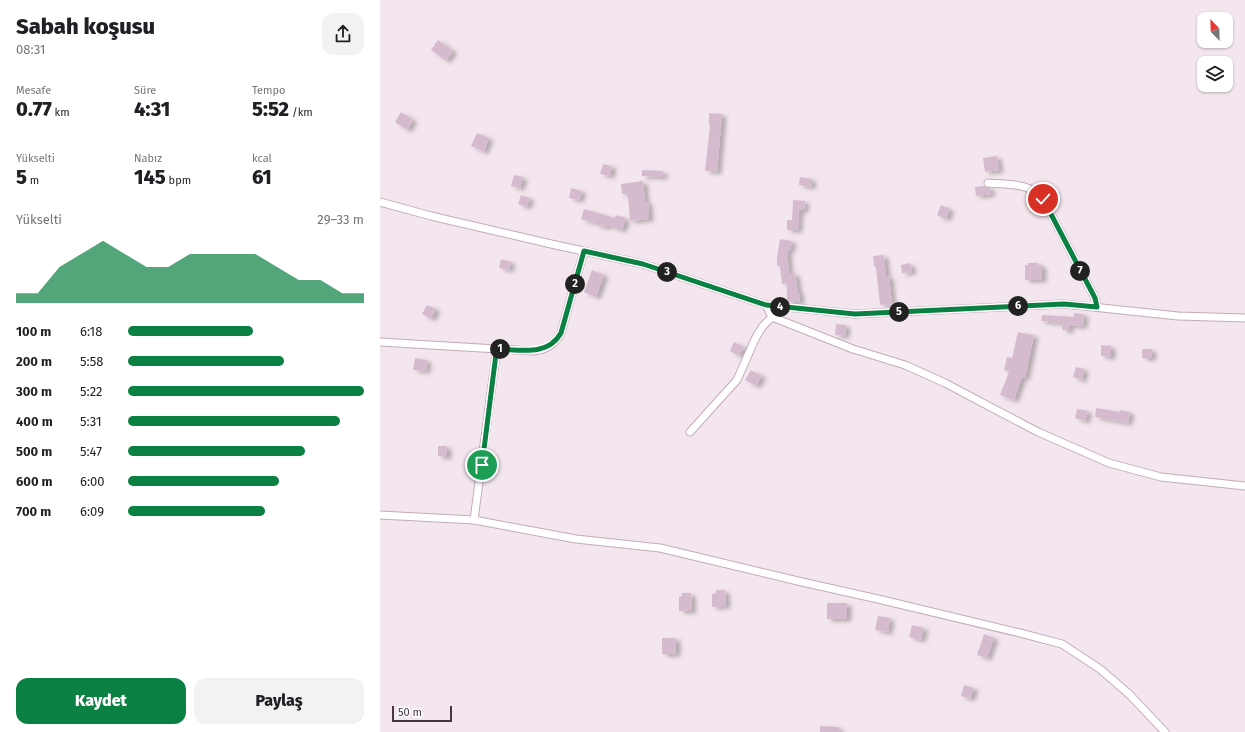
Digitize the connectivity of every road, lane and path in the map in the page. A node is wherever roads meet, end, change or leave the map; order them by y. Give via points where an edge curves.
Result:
1 (988, 184) dead end
2 (380, 202) edge
3 (584, 251) junction
4 (766, 305) junction
5 (1097, 307) junction
6 (772, 317) junction
7 (1245, 318) edge
8 (380, 342) edge
9 (499, 349) junction
10 (690, 432) dead end
11 (1245, 486) edge
12 (380, 515) edge
13 (474, 520) junction
14 (1165, 732) edge

1 - 5 street via 1026,186 1037,192 1095,298
2 - 3 street
3 - 4 street via 643,264
3 - 9 street via 561,333 556,340 538,350
4 - 5 street via 855,314 1064,304
4 - 6 street
5 - 7 street via 1178,316
6 - 10 street via 756,337 736,380
6 - 11 street via 853,349 905,365 1038,432 1109,463 1161,476
8 - 9 street
9 - 13 street via 496,354
12 - 13 street
13 - 14 street via 576,539 660,548 1062,644 1100,669 1129,694

